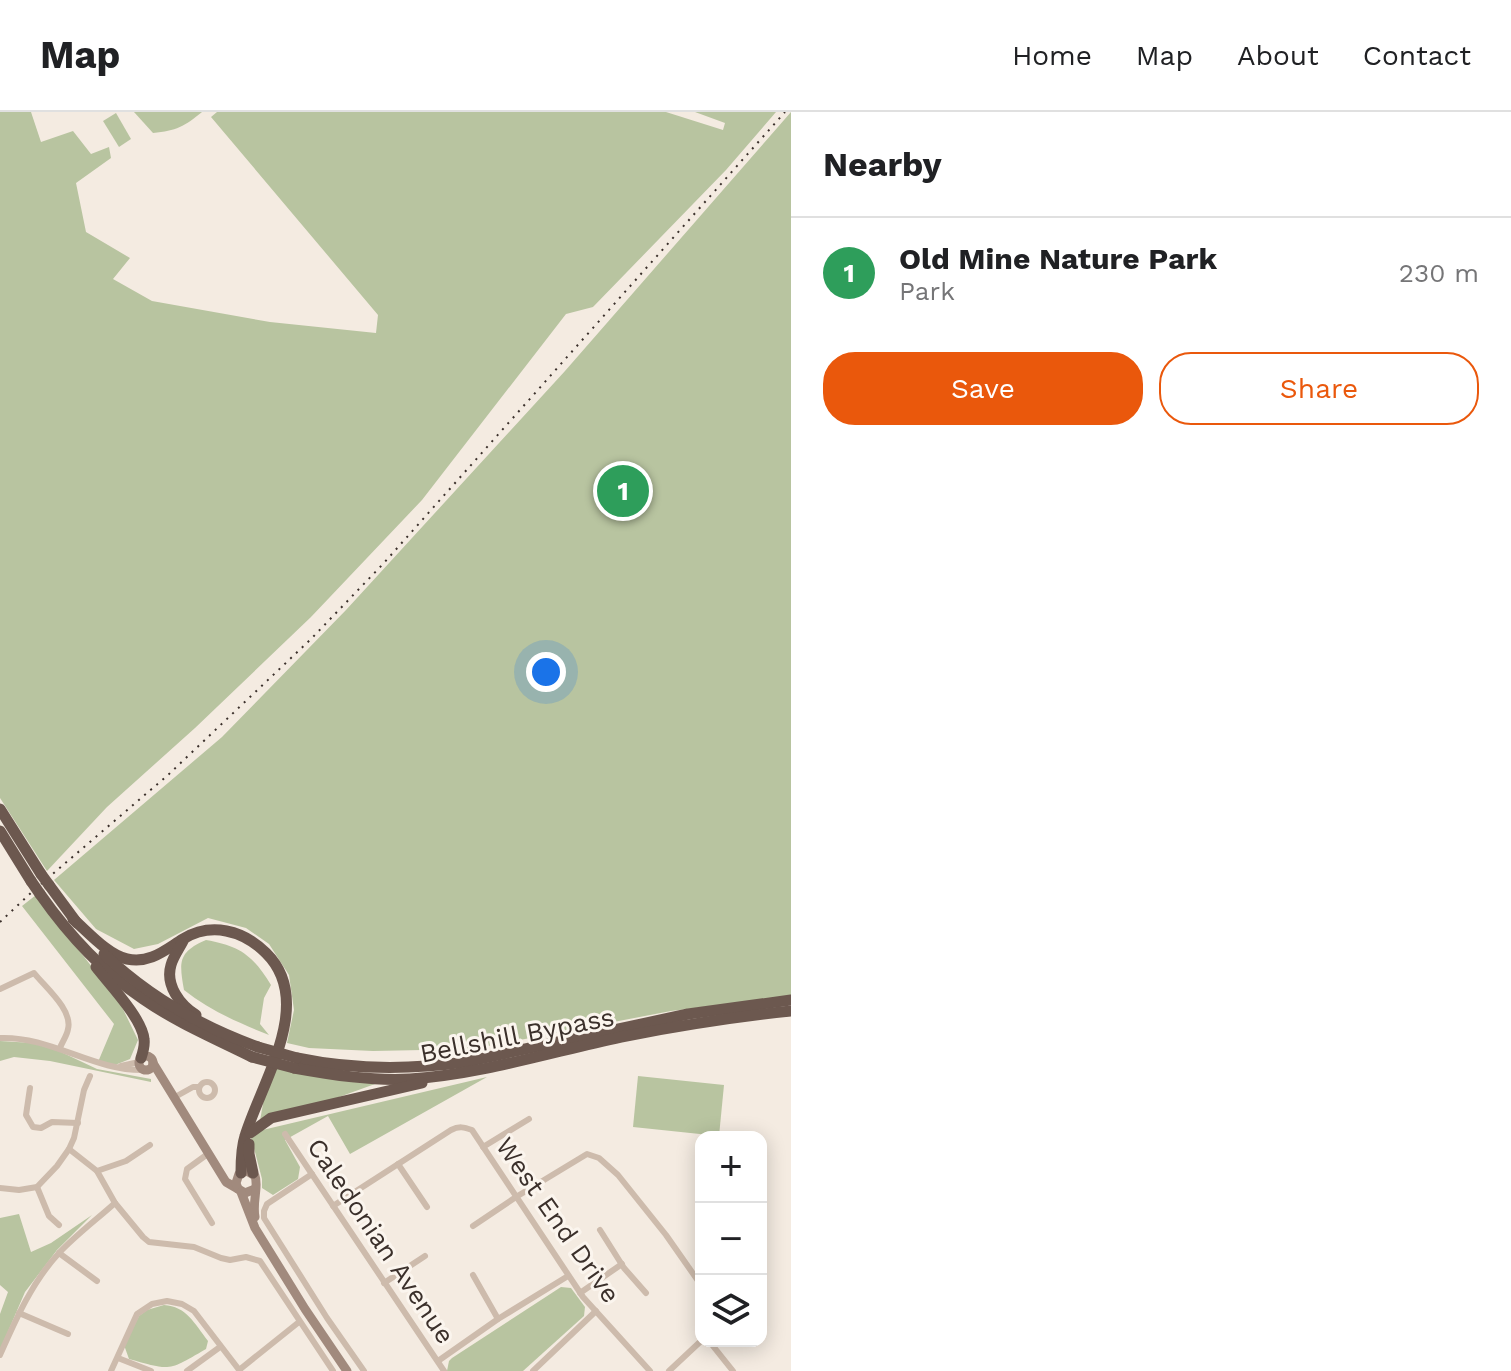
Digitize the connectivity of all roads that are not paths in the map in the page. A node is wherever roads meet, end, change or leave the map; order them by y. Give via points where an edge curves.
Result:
1 (0, 809) edge
2 (0, 831) edge
3 (36, 878) junction
4 (44, 890) junction
5 (73, 919) junction
6 (59, 921) junction
7 (185, 937) junction
8 (0, 989) edge
9 (791, 1000) edge
10 (791, 1011) edge
11 (0, 1038) edge
12 (233, 1038) junction
13 (60, 1048) junction
14 (255, 1052) junction
15 (296, 1063) junction
16 (145, 1065) junction
17 (465, 1072) junction
18 (90, 1076) dead end
19 (199, 1087) dead end
20 (30, 1088) dead end
21 (175, 1097) junction
22 (252, 1119) junction
23 (529, 1119) dead end
24 (78, 1123) junction
25 (250, 1133) junction
26 (285, 1134) dead end
27 (150, 1145) dead end
28 (483, 1147) junction
29 (69, 1149) junction
30 (209, 1153) junction
31 (398, 1164) junction
32 (97, 1171) junction
33 (221, 1173) junction
34 (244, 1174) junction
35 (312, 1174) junction
36 (37, 1187) junction
37 (0, 1188) edge
38 (255, 1189) junction
39 (240, 1191) junction
40 (516, 1197) junction
41 (115, 1203) junction
42 (333, 1206) junction
43 (427, 1207) dead end
44 (212, 1223) dead end
45 (59, 1225) dead end
46 (473, 1226) dead end
47 (600, 1230) dead end
48 (257, 1232) junction
49 (59, 1253) junction
50 (425, 1256) dead end
51 (622, 1264) junction
52 (473, 1275) dead end
53 (568, 1276) junction
54 (695, 1276) edge
55 (97, 1281) dead end
56 (384, 1283) junction
57 (580, 1293) junction
58 (646, 1293) dead end
59 (596, 1311) junction
60 (19, 1313) junction
61 (498, 1319) junction
62 (299, 1322) junction
63 (68, 1334) dead end
64 (220, 1347) junction
65 (695, 1347) edge
66 (714, 1347) edge
67 (0, 1355) edge
68 (118, 1358) junction
69 (438, 1361) junction
70 (239, 1370) edge
71 (536, 1370) edge
72 (111, 1371) edge
73 (151, 1371) edge
74 (187, 1371) edge
75 (333, 1371) edge
76 (347, 1371) edge
77 (364, 1371) edge
78 (444, 1371) edge
79 (650, 1371) edge
80 (669, 1371) edge
81 (733, 1371) edge

1 - 3 highway
2 - 3 highway
3 - 4 highway, bridge
4 - 5 highway
4 - 6 highway
5 - 7 highway via 124,959 151,958
5 - 12 highway via 118,968 148,991
6 - 14 highway via 143,1000
6 - 16 highway via 134,1016 144,1034
7 - 12 highway via 170,968 172,988 189,1010
7 - 22 highway via 204,930 232,931 258,945 280,974 287,1001 285,1025
8 - 13 street via 34,973 67,1016 68,1032
9 - 15 highway, Bellshill Bypass via 688,1014 465,1062 381,1069
10 - 17 highway, Bellshill Bypass via 690,1024
11 - 13 street
12 - 14 highway
13 - 16 street via 108,1067
14 - 15 highway, Bellshill Bypass, bridge
15 - 17 highway, Bellshill Bypass via 378,1079
16 - 21 main road via 161,1076
17 - 25 highway via 271,1118
18 - 24 street
19 - 21 street
20 - 24 street via 26,1115 33,1127
21 - 30 main road
22 - 25 highway
22 - 34 highway via 243,1141
23 - 28 street
24 - 29 street
25 - 34 highway
26 - 35 street, Caledonian Avenue
27 - 32 street
28 - 31 street, West End Drive via 472,1130 457,1127
28 - 40 street, West End Drive
29 - 32 street
29 - 36 street
30 - 33 main road
30 - 44 street via 187,1169 185,1179
31 - 42 street
31 - 43 street
32 - 41 street
33 - 34 main road
33 - 39 main road
34 - 38 main road via 257,1182
34 - 39 main road via 236,1183
35 - 42 street, Caledonian Avenue
35 - 77 street via 267,1204 264,1218
36 - 37 street
36 - 45 street via 49,1216
38 - 39 main road
38 - 48 main road
39 - 48 main road
40 - 46 street
40 - 53 street, West End Drive
40 - 54 street via 587,1154 599,1158 622,1180
41 - 49 street
41 - 62 street via 149,1242 194,1247 230,1260 260,1261
42 - 56 street, Caledonian Avenue
47 - 51 street
48 - 76 main road
49 - 55 street
49 - 60 street
50 - 56 street
51 - 57 street
51 - 58 street
52 - 61 street
53 - 57 street, West End Drive
53 - 61 street
56 - 69 street, Caledonian Avenue
57 - 59 street, West End Drive
59 - 71 street
59 - 79 street, West End Drive
60 - 63 street
60 - 67 street
61 - 69 street
62 - 70 street
62 - 75 street
64 - 68 street via 190,1308 161,1301 137,1314
64 - 70 street
64 - 74 street
65 - 80 street
66 - 81 street
68 - 72 street
68 - 73 street
69 - 78 street, Caledonian Avenue

